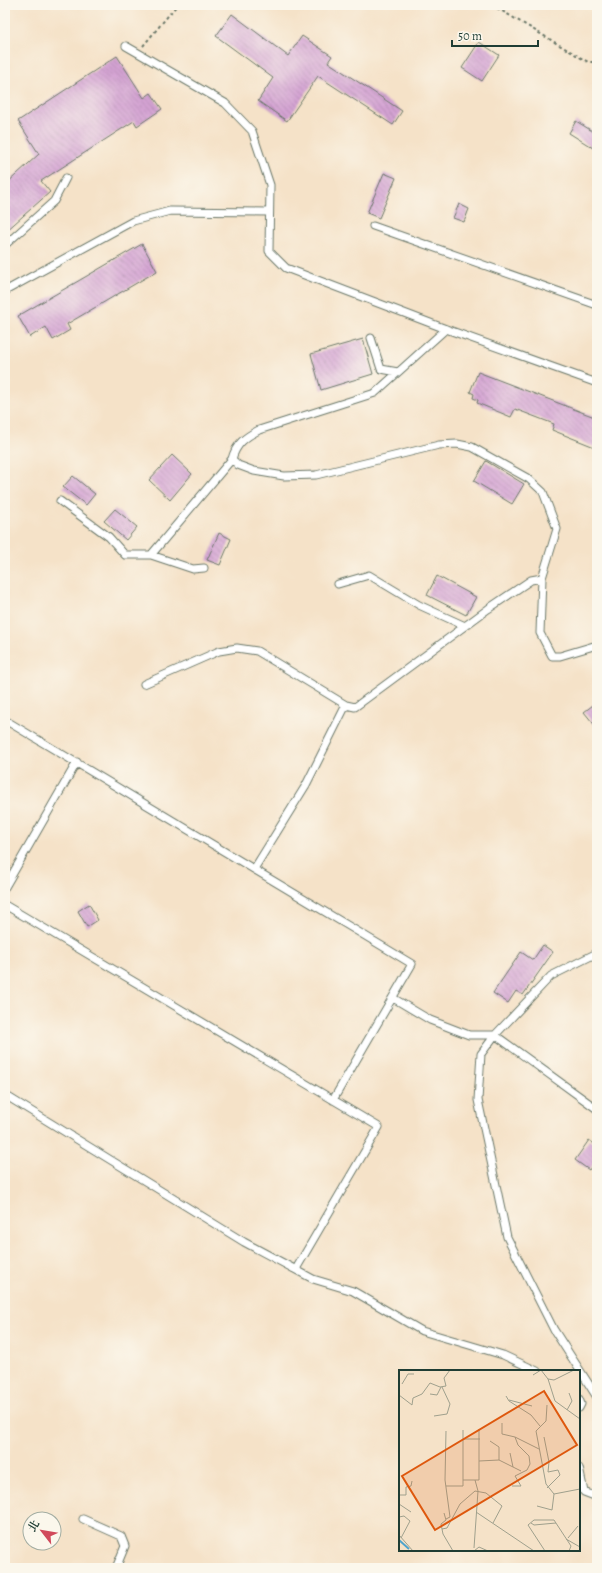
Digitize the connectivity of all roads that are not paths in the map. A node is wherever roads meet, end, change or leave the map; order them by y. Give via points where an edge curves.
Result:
1 (126, 46) dead end
2 (66, 178) dead end
3 (269, 212) junction
4 (373, 226) dead end
5 (5, 245) edge
6 (5, 291) edge
7 (597, 305) edge
8 (446, 329) junction
9 (371, 338) dead end
10 (398, 372) junction
11 (597, 383) edge
12 (232, 459) junction
13 (60, 501) dead end
14 (151, 555) junction
15 (204, 568) dead end
16 (542, 578) junction
17 (338, 584) dead end
18 (465, 626) junction
19 (597, 645) edge
20 (144, 684) dead end
21 (346, 705) junction
22 (5, 720) edge
23 (77, 762) junction
24 (254, 869) junction
25 (5, 887) edge
26 (5, 905) edge
27 (597, 953) edge
28 (392, 998) junction
29 (495, 1035) junction
30 (5, 1095) edge
31 (333, 1100) junction
32 (597, 1109) edge
33 (296, 1269) junction
34 (535, 1370) edge
35 (580, 1370) edge
36 (580, 1371) edge
37 (597, 1397) edge
38 (580, 1473) edge
39 (597, 1497) edge
40 (83, 1519) dead end
41 (116, 1568) edge

1 - 3 lane via 225,103 252,132 270,185
2 - 5 lane via 54,201
3 - 6 lane via 170,211 133,221
3 - 8 lane via 269,251 286,268
4 - 7 lane
8 - 10 lane
8 - 11 lane
9 - 10 lane via 382,369
10 - 12 lane via 375,393 246,436 235,450
12 - 14 lane
12 - 16 lane via 238,465 254,471 284,476 316,475 439,445 457,444 472,447 529,479 543,492 557,528
13 - 14 lane via 109,537 125,554
14 - 15 lane via 193,569
16 - 18 lane via 531,580
16 - 19 lane via 540,633 552,656
17 - 18 lane via 369,575 419,605
18 - 21 lane via 355,707
20 - 21 lane via 219,651 237,648 256,651
21 - 24 lane via 306,785
22 - 23 lane
23 - 24 lane
23 - 25 lane
24 - 28 lane via 412,964
26 - 31 lane
27 - 29 lane via 551,976
28 - 29 lane via 430,1020 469,1034
28 - 31 lane
29 - 32 lane
29 - 35 lane via 481,1054 478,1100 507,1237 554,1330
30 - 33 lane via 237,1238
31 - 33 lane via 379,1127
33 - 34 lane via 313,1279 353,1290 422,1331 503,1355
36 - 37 lane
38 - 39 lane via 584,1492
40 - 41 lane via 122,1536 125,1546

